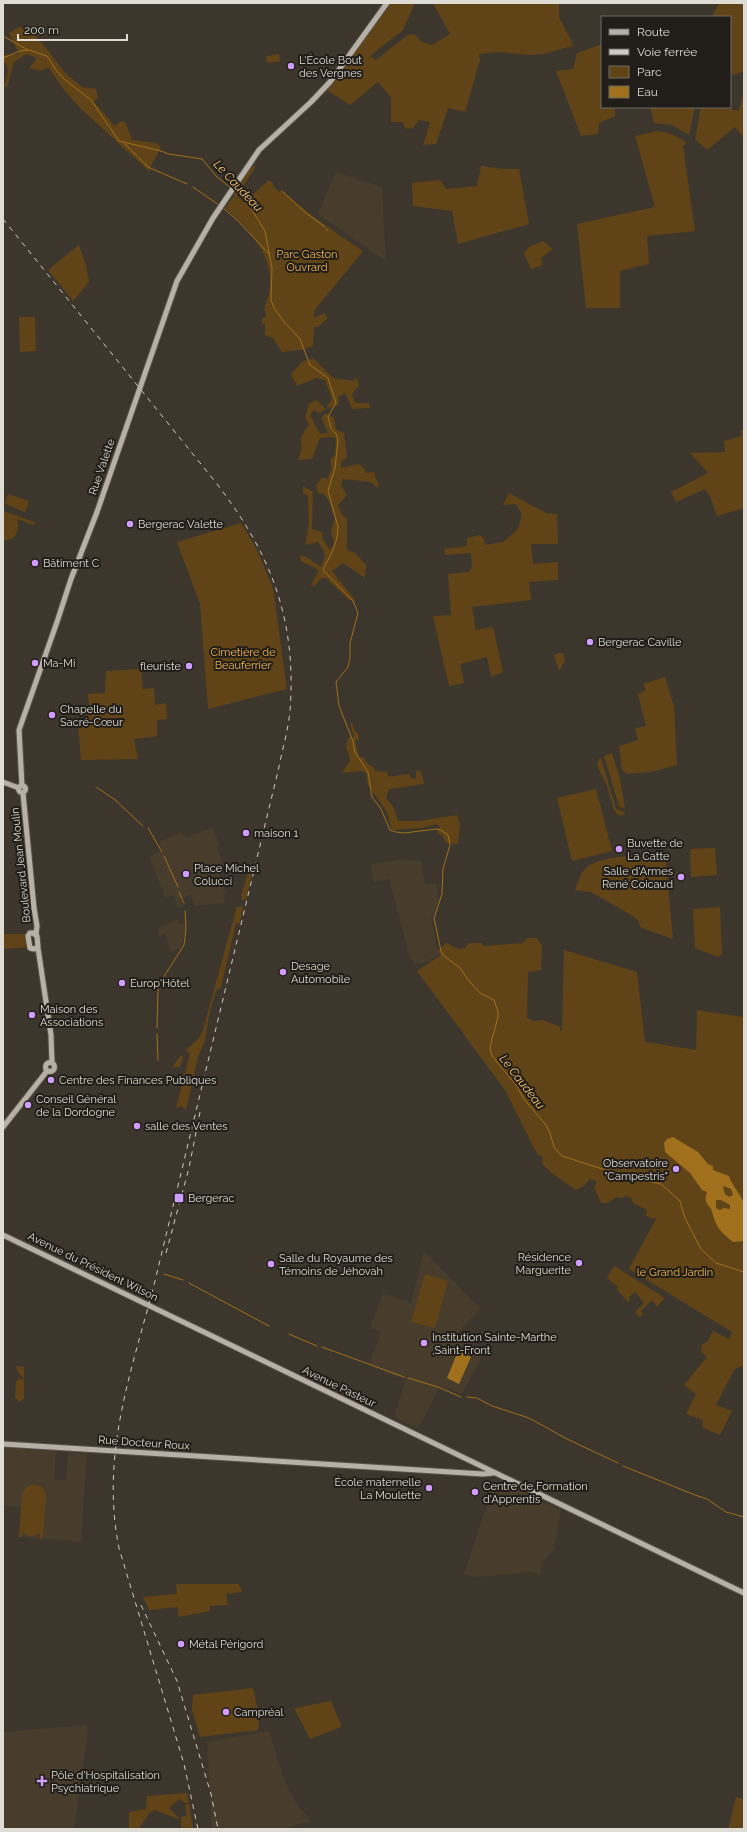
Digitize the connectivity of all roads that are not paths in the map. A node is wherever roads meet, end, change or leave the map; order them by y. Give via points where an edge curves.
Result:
1 (387, 3) edge
2 (3, 782) edge
3 (20, 787) junction
4 (36, 934) junction
5 (36, 949) junction
6 (3, 1127) edge
7 (3, 1234) edge
8 (175, 1317) joint
9 (3, 1444) edge
10 (495, 1473) junction
11 (744, 1593) edge

1 - 3 main road, Rue Valette via 330,82 259,150 234,186 177,281 19,730
2 - 3 main road
3 - 4 main road, Boulevard Jean Moulin via 26,789 23,793
4 - 5 main road, Boulevard Jean Moulin
4 - 5 main road via 30,933 28,936 30,948
5 - 6 main road via 51,1035 52,1063 55,1066 51,1072 47,1071
7 - 8 main road, Avenue du Président Wilson
8 - 10 main road, Avenue Pasteur
9 - 10 main road, Rue Docteur Roux
10 - 11 main road, Avenue Pasteur

